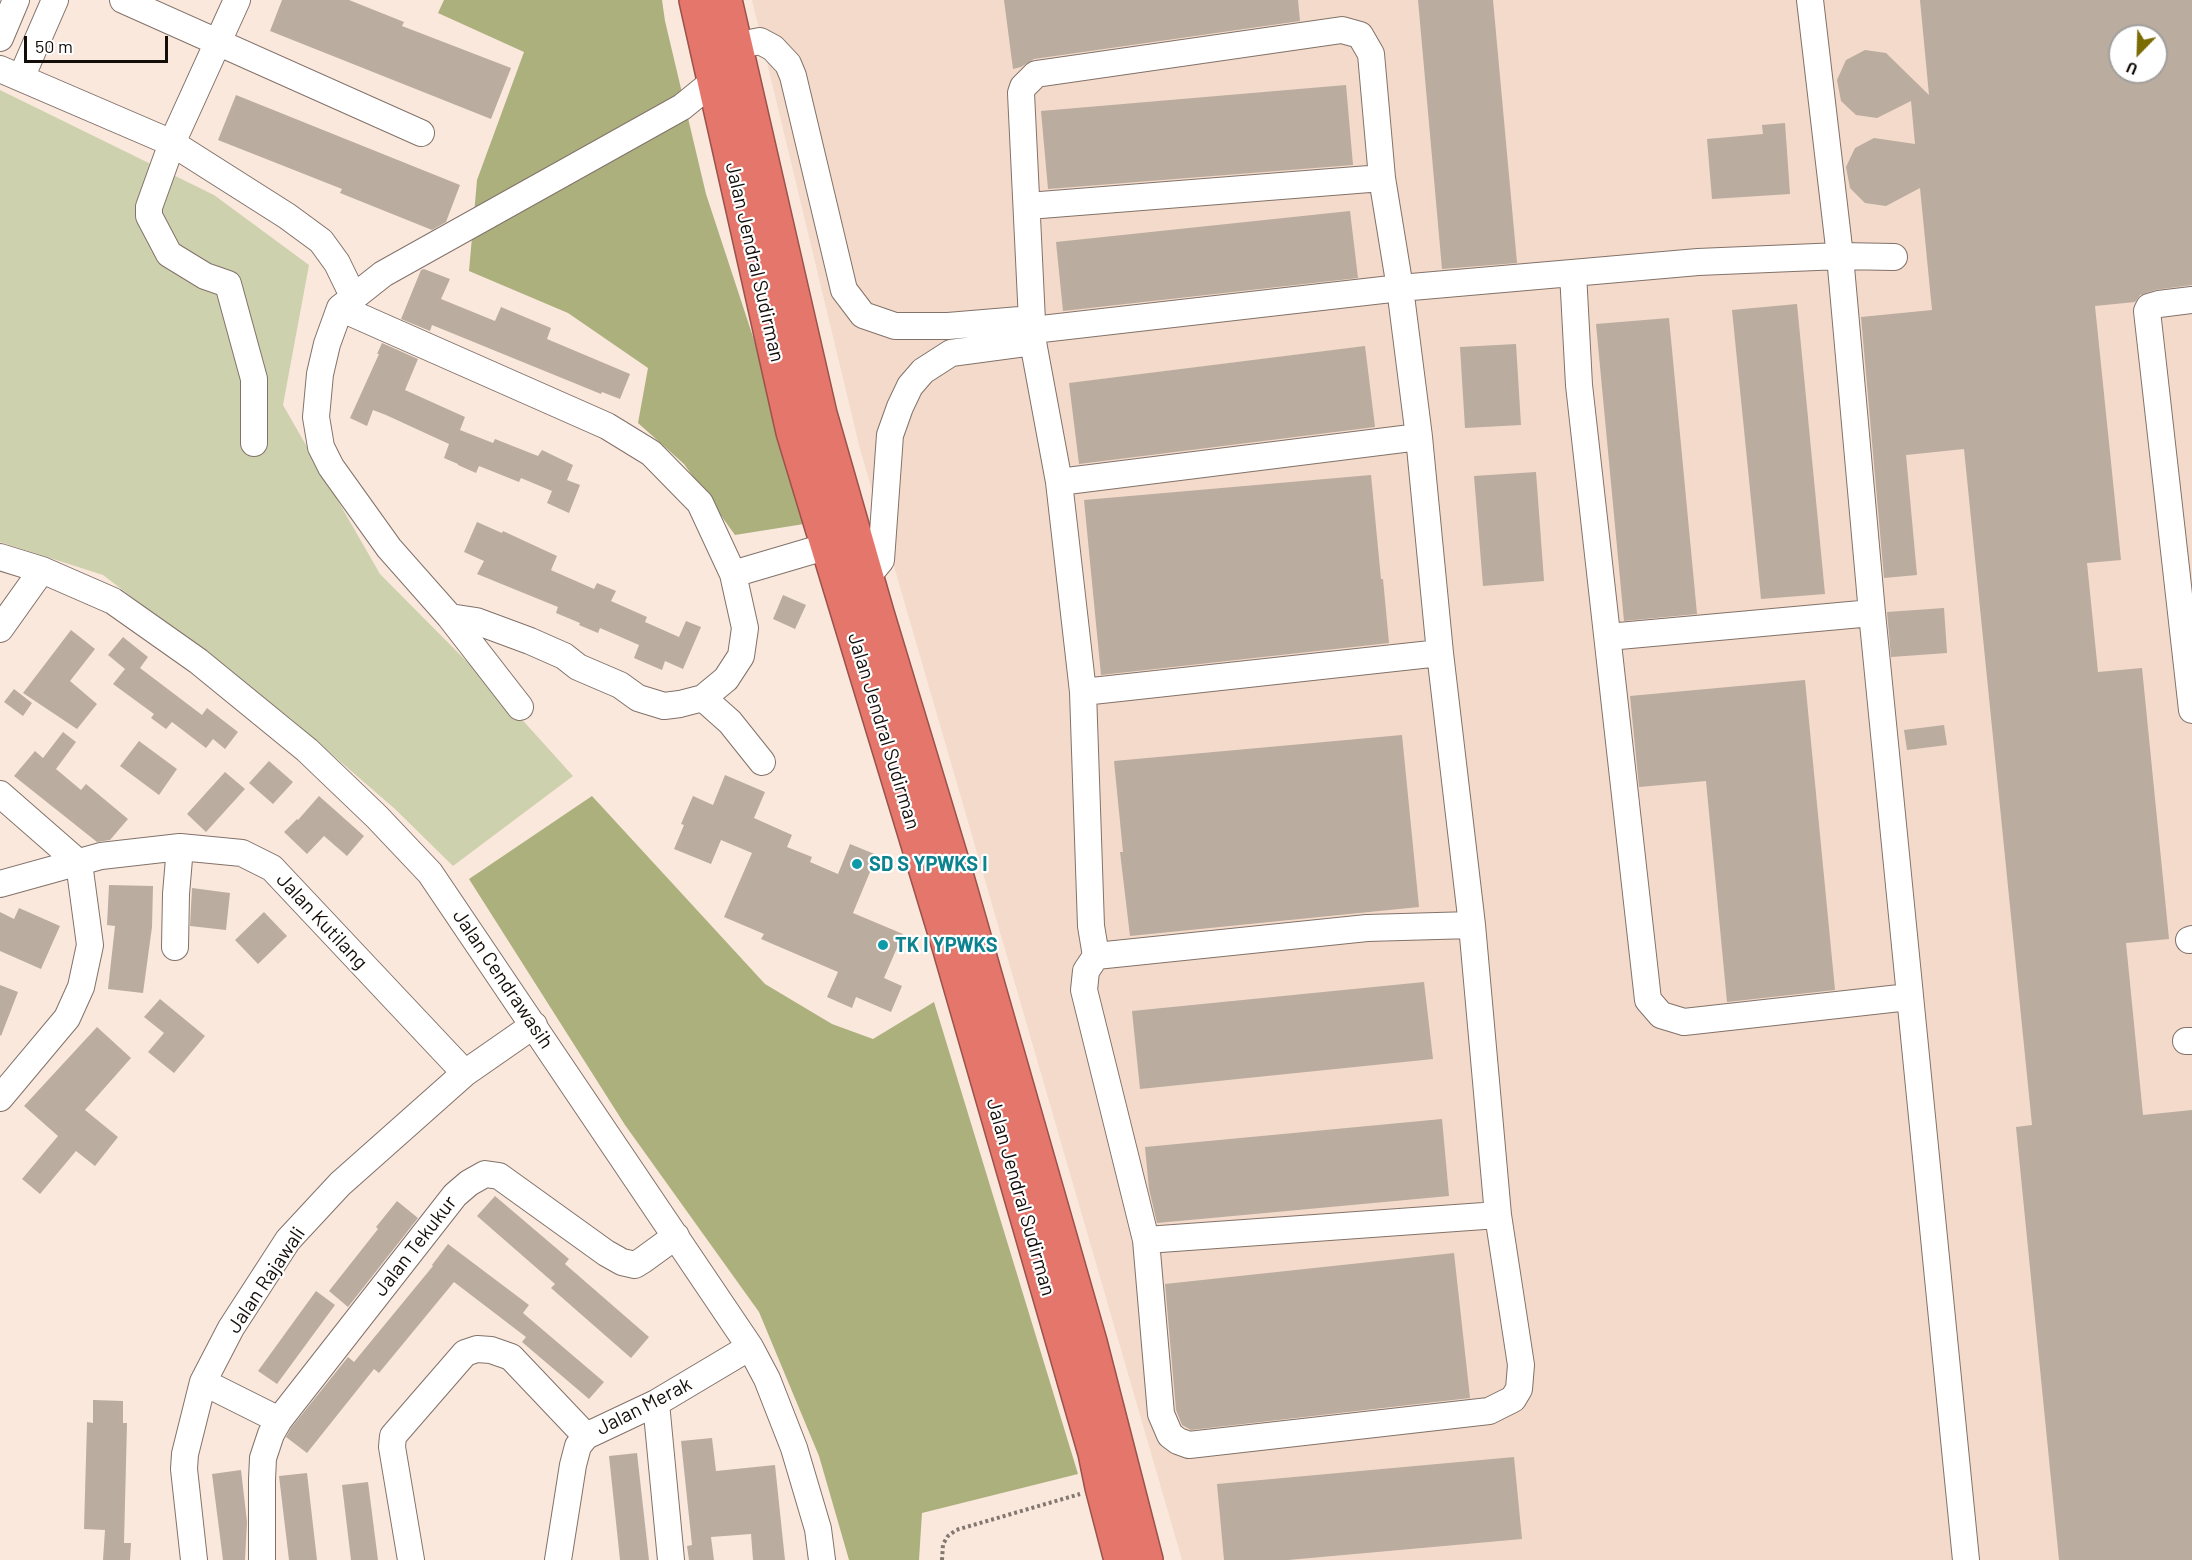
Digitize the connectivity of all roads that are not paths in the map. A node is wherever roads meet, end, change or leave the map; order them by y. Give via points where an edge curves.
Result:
1 (16, 0) edge
2 (55, 0) edge
3 (123, 0) edge
4 (237, 0) edge
5 (696, 0) edge
6 (725, 0) edge
7 (1810, 0) edge
8 (0, 38) edge
9 (217, 43) junction
10 (735, 46) junction
11 (11, 74) edge
12 (714, 81) junction
13 (421, 133) dead end
14 (172, 143) junction
15 (1382, 178) junction
16 (1028, 206) junction
17 (1840, 256) junction
18 (1894, 257) dead end
19 (1573, 273) junction
20 (1400, 288) junction
21 (2192, 300) edge
22 (346, 302) junction
23 (1033, 330) junction
24 (1419, 436) junction
25 (254, 443) dead end
26 (1059, 482) junction
27 (828, 546) junction
28 (0, 557) edge
29 (42, 570) junction
30 (733, 574) junction
31 (867, 576) junction
32 (1872, 613) junction
33 (450, 617) junction
34 (0, 629) edge
35 (1608, 637) junction
36 (1440, 653) junction
37 (1083, 692) junction
38 (703, 698) junction
39 (520, 707) dead end
40 (2192, 710) edge
41 (762, 762) dead end
42 (0, 794) edge
43 (180, 847) junction
44 (79, 863) junction
45 (0, 884) edge
46 (1473, 925) junction
47 (175, 946) dead end
48 (1096, 956) junction
49 (1909, 997) junction
50 (534, 1025) junction
51 (465, 1073) junction
52 (0, 1098) edge
53 (1498, 1215) junction
54 (676, 1236) junction
55 (1146, 1240) junction
56 (750, 1347) junction
57 (203, 1382) junction
58 (656, 1403) junction
59 (279, 1420) junction
60 (586, 1436) junction
61 (194, 1560) edge
62 (262, 1560) edge
63 (411, 1560) edge
64 (558, 1560) edge
65 (671, 1560) edge
66 (822, 1560) edge
67 (1121, 1560) edge
68 (1146, 1560) edge
69 (1966, 1560) edge

1 - 8 street
2 - 11 street
3 - 9 street
4 - 9 street
5 - 12 highway, Jalan Jendral Sudirman
6 - 10 highway, Jalan Jendral Sudirman
7 - 17 street
9 - 13 street
9 - 14 street
10 - 23 street via 760,41 788,64 843,290 863,315 895,326
10 - 31 highway, Jalan Jendral Sudirman via 820,414
11 - 14 street
12 - 22 street via 682,107 383,274
12 - 27 highway, Jalan Jendral Sudirman via 793,432
14 - 22 street via 321,241 337,263
14 - 25 street via 149,216 169,254 205,276 228,284 254,379
15 - 16 street
15 - 16 street via 1371,54 1360,35 1342,30 1036,74 1021,93
15 - 20 street
16 - 23 street
17 - 18 street
17 - 19 street via 1698,262
17 - 32 street
19 - 20 street
19 - 35 street via 1580,396
20 - 23 street
20 - 24 street
21 - 40 street via 2159,304 2147,311
22 - 30 street via 607,426 651,453 700,503
22 - 33 street via 327,344 320,375 316,417 321,447 389,548
23 - 26 street
23 - 31 street via 951,353 923,371 910,386 890,435 881,560
24 - 26 street
24 - 36 street
26 - 37 street
27 - 30 street
27 - 67 highway, Jalan Jendral Sudirman via 948,943 1095,1453
28 - 29 street, Jalan Cendrawasih
29 - 34 street
29 - 50 street, Jalan Cendrawasih via 112,601 198,661 307,750 430,873
30 - 38 street via 745,628 741,656 726,679
31 - 68 highway, Jalan Jendral Sudirman via 1090,1342
32 - 35 street
32 - 49 street
33 - 38 street via 476,621 530,641 620,685 638,698 664,706
33 - 39 street
35 - 49 street via 1648,1000 1661,1016 1684,1022
36 - 37 street
36 - 46 street
37 - 48 street via 1091,927
38 - 41 street via 730,722
42 - 44 street
43 - 44 street, Jalan Kutilang via 100,856
43 - 47 street
43 - 51 street, Jalan Kutilang via 242,853 272,868
44 - 45 street, Jalan Kutilang
44 - 52 street via 90,945 81,987 67,1018
46 - 48 street via 1367,928
46 - 53 street
48 - 55 street via 1086,971 1084,990
49 - 69 street
50 - 51 street, Jalan Rajawali
50 - 54 street, Jalan Cendrawasih
51 - 57 street, Jalan Rajawali via 340,1184 288,1240 231,1328
53 - 55 street
53 - 55 street via 1521,1365 1519,1389 1513,1399 1489,1411 1189,1445 1170,1435 1161,1414
54 - 56 street, Jalan Cendrawasih
54 - 59 street, Jalan Tekukur via 634,1265 622,1262 499,1176 484,1174 455,1195
56 - 58 street, Jalan Merak
56 - 66 street, Jalan Cendrawasih via 794,1448 818,1529
57 - 59 street
57 - 61 street, Jalan Rajawali via 184,1469
58 - 60 street, Jalan Merak
58 - 65 street
59 - 62 street, Jalan Tekukur via 263,1458
60 - 63 street via 511,1357 491,1350 465,1353 393,1436
60 - 64 street, Jalan Merak via 578,1446 573,1465

